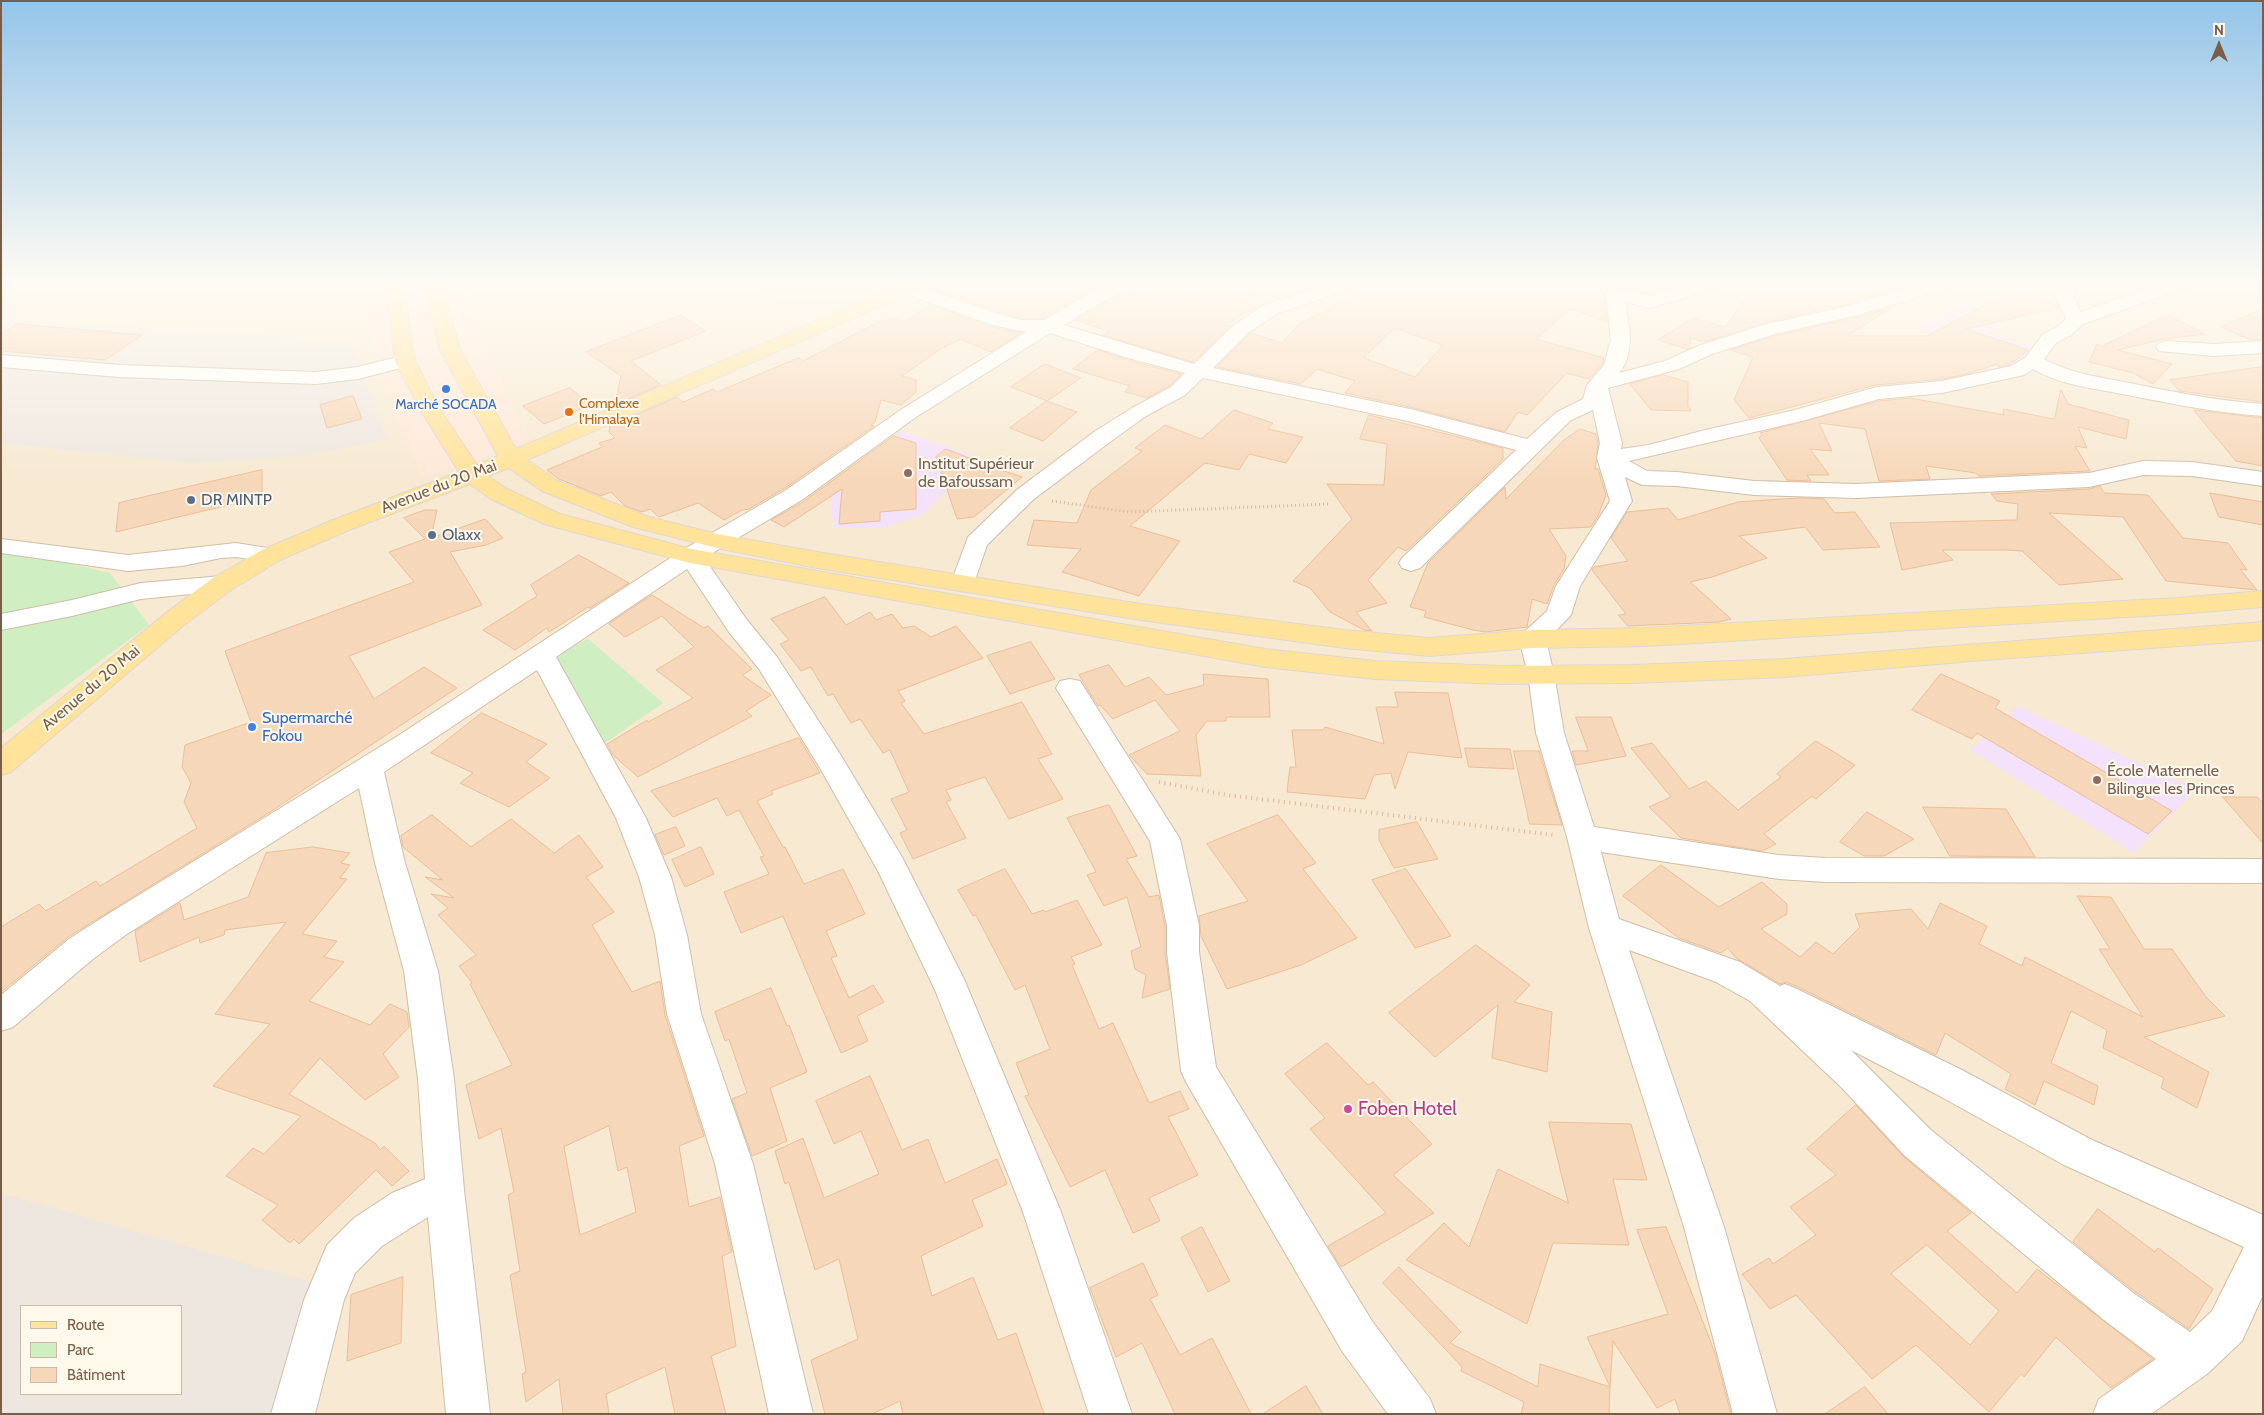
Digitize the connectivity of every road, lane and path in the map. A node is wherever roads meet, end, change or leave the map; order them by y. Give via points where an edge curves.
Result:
1 (403, 349) edge
2 (450, 349) edge
3 (769, 349) edge
4 (1010, 349) edge
5 (1119, 349) edge
6 (1220, 349) edge
7 (1619, 349) edge
8 (1708, 349) edge
9 (2042, 349) edge
10 (2199, 349) edge
11 (2230, 349) edge
12 (405, 361) junction
13 (2033, 361) junction
14 (1, 362) edge
15 (1199, 371) junction
16 (1596, 385) junction
17 (2263, 410) edge
18 (1530, 447) junction
19 (510, 458) junction
20 (1608, 458) junction
21 (472, 475) junction
22 (2263, 479) edge
23 (1026, 494) junction
24 (1330, 504) dead end
25 (1, 546) edge
26 (704, 549) junction
27 (271, 555) junction
28 (1411, 563) dead end
29 (963, 583) junction
30 (222, 584) junction
31 (2263, 599) edge
32 (1, 622) edge
33 (2263, 631) edge
34 (1532, 639) junction
35 (542, 655) junction
36 (1541, 674) junction
37 (1070, 688) dead end
38 (1, 764) edge
39 (369, 768) junction
40 (1122, 774) junction
41 (1582, 837) junction
42 (2263, 871) edge
43 (1605, 928) junction
44 (1762, 991) junction
45 (1, 1016) edge
46 (445, 1190) junction
47 (2263, 1235) edge
48 (2263, 1251) edge
49 (2192, 1360) junction
50 (292, 1414) edge
51 (468, 1414) edge
52 (791, 1414) edge
53 (1110, 1414) edge
54 (1416, 1414) edge
55 (1755, 1414) edge
56 (2114, 1414) edge

1 - 12 main road
2 - 19 main road
3 - 19 main road, Avenue du 20 Mai
4 - 26 street via 909,413 794,495
5 - 15 street
6 - 15 street
7 - 16 street via 1614,366
8 - 16 street via 1672,365
9 - 13 street
10 - 11 street
12 - 14 street via 358,373 316,378 119,371
12 - 21 main road
13 - 17 street via 2045,369 2073,378 2168,397
13 - 20 street via 2017,371 1942,387 1877,392 1795,417
15 - 18 street via 1410,415
15 - 23 street via 1178,391 1102,437
16 - 18 street via 1592,402 1564,416
16 - 20 street via 1611,443
18 - 28 street
19 - 21 main road, Avenue du 20 Mai
19 - 26 main road via 550,486
20 - 22 street via 1642,478 1754,488 1856,491 1992,486 2088,480 2143,468 2192,469
20 - 34 street via 1621,501 1568,586 1558,616
21 - 26 main road via 499,494 552,519
21 - 27 main road, Avenue du 20 Mai
23 - 24 path via 1129,512
23 - 29 street via 976,542
25 - 27 street via 128,563 236,550
26 - 29 main road via 817,560
26 - 35 street via 630,594
26 - 36 main road via 820,581 1265,658 1375,670
26 - 53 street via 738,626 768,663 830,761 891,866 952,989 1042,1212
27 - 30 main road, Avenue du 20 Mai
29 - 34 main road via 1141,612 1345,639 1429,647
30 - 32 street via 141,591
30 - 38 main road, Avenue du 20 Mai
31 - 34 main road via 1656,636
33 - 36 main road via 1785,668
34 - 36 street
35 - 39 street
35 - 52 street via 631,818 655,877 671,934 684,1014 734,1164
36 - 41 street via 1550,733
37 - 40 street
39 - 45 street via 116,925 81,949
39 - 46 street via 390,863 421,971 436,1079
40 - 41 path via 1243,798
40 - 54 street via 1165,839 1184,926 1183,952 1199,1071 1357,1336
41 - 42 street via 1779,867 1825,870
41 - 43 street
43 - 44 street via 1728,972
43 - 55 street via 1704,1227
44 - 47 street via 1853,1033 2077,1152
44 - 49 street via 1854,1076 1918,1143 2118,1306
46 - 50 street via 406,1207 368,1232 341,1260 324,1300
46 - 51 street
48 - 49 street via 2227,1326
49 - 56 street

